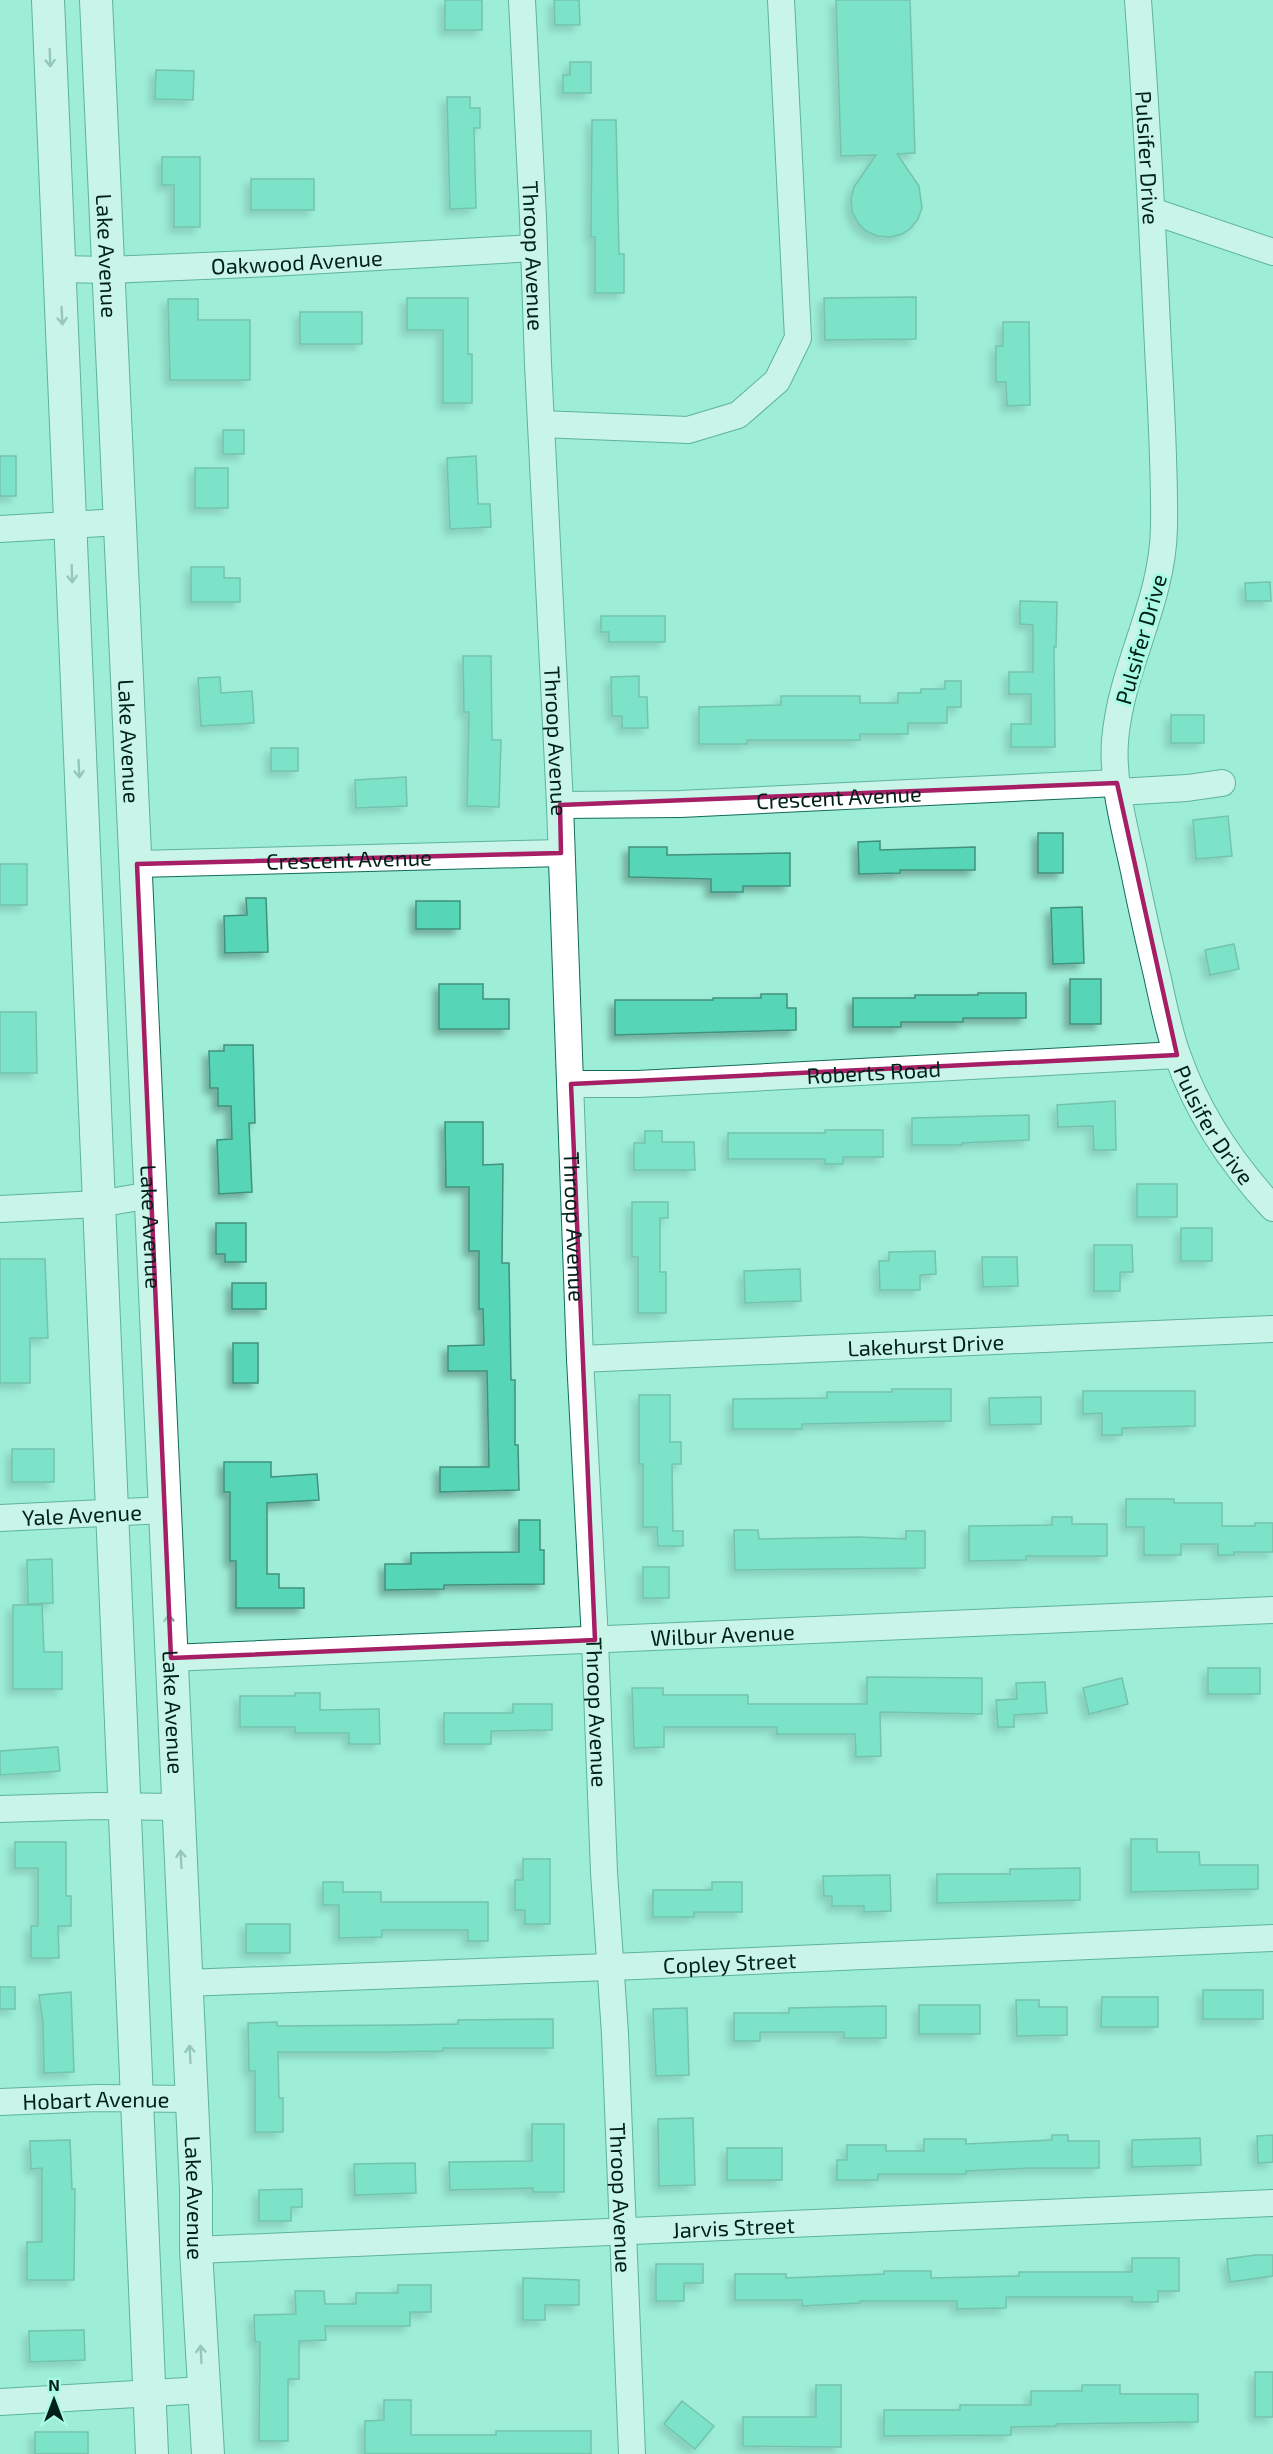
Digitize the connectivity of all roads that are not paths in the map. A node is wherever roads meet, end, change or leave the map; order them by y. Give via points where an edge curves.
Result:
1 (48, 0) edge
2 (96, 0) edge
3 (522, 0) edge
4 (781, 0) edge
5 (1138, 0) edge
6 (1152, 211) junction
7 (534, 248) junction
8 (1273, 252) edge
9 (59, 269) junction
10 (109, 270) junction
11 (541, 424) junction
12 (120, 522) junction
13 (70, 525) junction
14 (0, 529) edge
15 (1222, 783) dead end
16 (1118, 788) junction
17 (560, 805) junction
18 (561, 853) junction
19 (137, 864) junction
20 (1177, 1055) junction
21 (571, 1084) junction
22 (151, 1195) junction
23 (98, 1204) junction
24 (1273, 1208) edge
25 (0, 1209) edge
26 (1273, 1329) edge
27 (580, 1359) junction
28 (165, 1510) junction
29 (112, 1512) junction
30 (0, 1518) edge
31 (1273, 1610) edge
32 (595, 1640) junction
33 (171, 1658) junction
34 (124, 1807) junction
35 (178, 1807) junction
36 (0, 1809) edge
37 (1273, 1938) edge
38 (610, 1966) junction
39 (186, 1983) junction
40 (137, 2098) junction
41 (192, 2099) junction
42 (0, 2102) edge
43 (1273, 2203) edge
44 (621, 2231) junction
45 (196, 2250) junction
46 (203, 2390) junction
47 (150, 2393) junction
48 (0, 2402) edge
49 (152, 2454) edge
50 (208, 2454) edge
51 (632, 2454) edge

1 -> 9 main road
2 - 10 main road, Lake Avenue
3 - 7 street, Throop Avenue
4 - 11 street via 798,338 777,381 738,415 688,430
5 - 6 street, Pulsifer Drive
6 - 8 street
6 - 16 street, Pulsifer Drive via 1164,529 1156,594 1122,693 1115,741
7 - 10 street, Oakwood Avenue
7 - 11 street, Throop Avenue
9 - 10 street, Oakwood Avenue
9 -> 13 main road
10 - 12 main road, Lake Avenue
11 - 17 street, Throop Avenue
12 - 13 street
12 - 19 main road, Lake Avenue
13 - 14 street
13 -> 23 main road
15 - 16 street, Crescent Avenue via 1187,788
16 - 17 street, Crescent Avenue
16 - 20 street, Pulsifer Drive via 1139,898
17 - 18 street, Throop Avenue
18 - 19 street, Crescent Avenue
18 - 21 street, Throop Avenue
19 - 22 main road, Lake Avenue
20 - 21 street, Roberts Road via 638,1084
20 - 24 street, Pulsifer Drive via 1218,1138
21 - 27 street, Throop Avenue
22 - 23 street
22 - 28 main road, Lake Avenue
23 - 25 street
23 - 29 main road
26 - 27 street, Lakehurst Drive
27 - 32 street, Throop Avenue
28 - 29 street, Yale Avenue
33 -> 28 main road, Lake Avenue
29 - 30 street, Yale Avenue
29 - 34 main road
31 - 32 street, Wilbur Avenue
32 - 33 street, Wilbur Avenue
32 - 38 street, Throop Avenue
33 - 35 main road, Lake Avenue
34 - 35 street
34 - 36 street
34 - 40 main road
39 -> 35 main road, Lake Avenue
37 - 38 street, Copley Street
38 - 39 street, Copley Street
38 - 44 street, Throop Avenue
41 -> 39 main road, Lake Avenue
40 - 41 street, Hobart Avenue
40 - 42 street, Hobart Avenue
40 - 47 main road
41 - 45 main road, Lake Avenue
43 - 44 street, Jarvis Street
44 - 45 street, Jarvis Street
44 - 51 street, Throop Avenue
46 -> 45 main road, Lake Avenue
46 - 47 street
46 - 50 main road, Lake Avenue
47 - 48 street
47 - 49 main road

